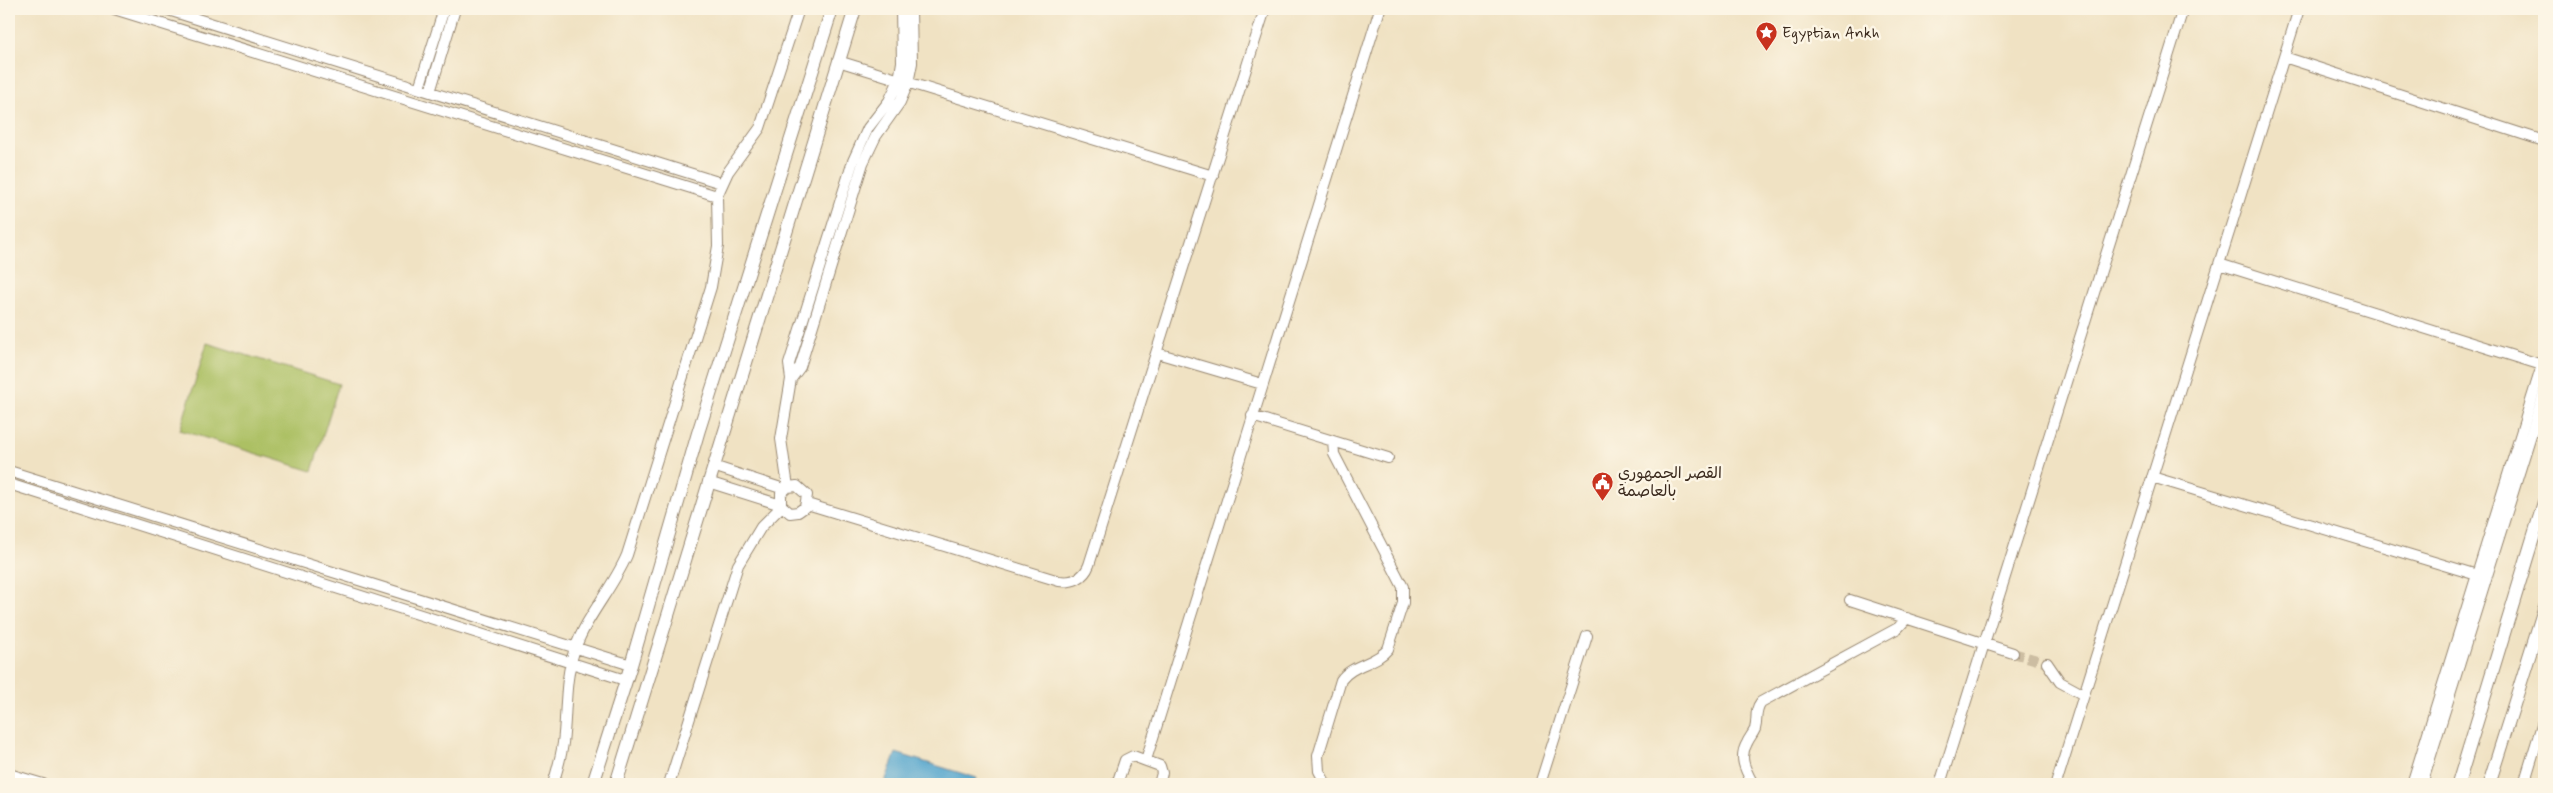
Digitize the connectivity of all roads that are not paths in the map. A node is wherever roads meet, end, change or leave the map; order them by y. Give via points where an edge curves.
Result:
1 (114, 9) edge
2 (166, 9) edge
3 (444, 9) edge
4 (455, 9) edge
5 (799, 9) edge
6 (832, 9) edge
7 (855, 9) edge
8 (901, 9) edge
9 (911, 9) edge
10 (1265, 9) edge
11 (1380, 9) edge
12 (2183, 9) edge
13 (2299, 9) edge
14 (2284, 57) junction
15 (838, 61) junction
16 (904, 81) junction
17 (419, 88) junction
18 (430, 92) junction
19 (798, 116) junction
20 (820, 123) junction
21 (2544, 141) edge
22 (1213, 176) junction
23 (721, 183) junction
24 (717, 196) junction
25 (753, 260) junction
26 (2219, 264) junction
27 (774, 267) junction
28 (1156, 353) junction
29 (2543, 362) edge
30 (1262, 384) junction
31 (2544, 393) edge
32 (2532, 414) junction
33 (1252, 416) junction
34 (1333, 441) junction
35 (1388, 458) dead end
36 (713, 466) junction
37 (9, 471) edge
38 (2152, 477) junction
39 (708, 482) junction
40 (9, 484) edge
41 (786, 488) junction
42 (2544, 502) edge
43 (807, 504) junction
44 (781, 505) junction
45 (2477, 575) junction
46 (1850, 600) dead end
47 (2544, 609) edge
48 (1907, 618) junction
49 (1587, 636) dead end
50 (1983, 643) junction
51 (575, 648) junction
52 (2013, 653) tunnel mouth
53 (571, 663) junction
54 (2047, 663) tunnel mouth
55 (630, 664) junction
56 (625, 680) junction
57 (2084, 695) junction
58 (2544, 718) edge
59 (1146, 760) junction
60 (9, 774) edge
61 (43, 784) edge
62 (554, 784) edge
63 (593, 784) edge
64 (616, 784) edge
65 (670, 784) edge
66 (1117, 784) edge
67 (1159, 784) edge
68 (1326, 784) edge
69 (1540, 784) edge
70 (1753, 784) edge
71 (1940, 784) edge
72 (2056, 784) edge
73 (2412, 784) edge
74 (2422, 784) edge
75 (2458, 784) edge
76 (2489, 784) edge
77 (2524, 784) edge

1 - 24 street
2 - 17 street
3 - 17 street
4 - 18 street
5 - 23 street via 760,128
6 - 19 street
7 - 15 street
8 - 16 street
9 - 16 street via 912,63
10 - 22 street
11 - 30 street
12 - 50 street
13 - 14 street
14 - 21 street
14 - 26 street
15 - 16 street
15 - 20 street
16 - 22 street
16 - 41 street via 900,102 876,136 863,163 800,367 790,379 781,440
17 - 18 street
18 - 23 street
19 - 20 street
19 - 25 street
20 - 27 street
22 - 28 street
23 - 24 street
24 - 51 street via 715,274 627,555
25 - 27 street
25 - 55 street
26 - 29 street
26 - 38 street
27 - 36 street
28 - 30 street
28 - 43 street via 1090,565 1076,580 1059,581
29 - 32 street
30 - 33 street
31 - 32 street
32 - 45 street
32 - 74 street
33 - 34 street
33 - 59 street
34 - 35 street
34 - 68 street via 1334,454 1401,582 1404,598 1388,649 1341,680 1318,756 1319,771
36 - 39 street
36 - 41 street
37 - 51 street
38 - 45 street
38 - 57 street
39 - 44 street
39 - 64 street
40 - 53 street
41 - 43 street via 801,488 807,495
41 - 44 street via 780,496
42 - 75 street
43 - 44 street via 794,513
44 - 65 street via 761,527 738,565
45 - 73 street
46 - 48 street
47 - 76 street
48 - 50 street
48 - 70 street via 1898,628 1761,702 1756,712 1755,729 1742,756
49 - 69 street
50 - 52 street
50 - 71 street
51 - 53 street
51 - 55 street
53 - 56 street
53 - 62 street via 563,744
54 - 57 street via 2060,682
55 - 56 street
56 - 63 street
57 - 72 street
58 - 77 street
59 - 66 street via 1133,756 1128,758
59 - 67 street via 1161,768
60 - 61 street

